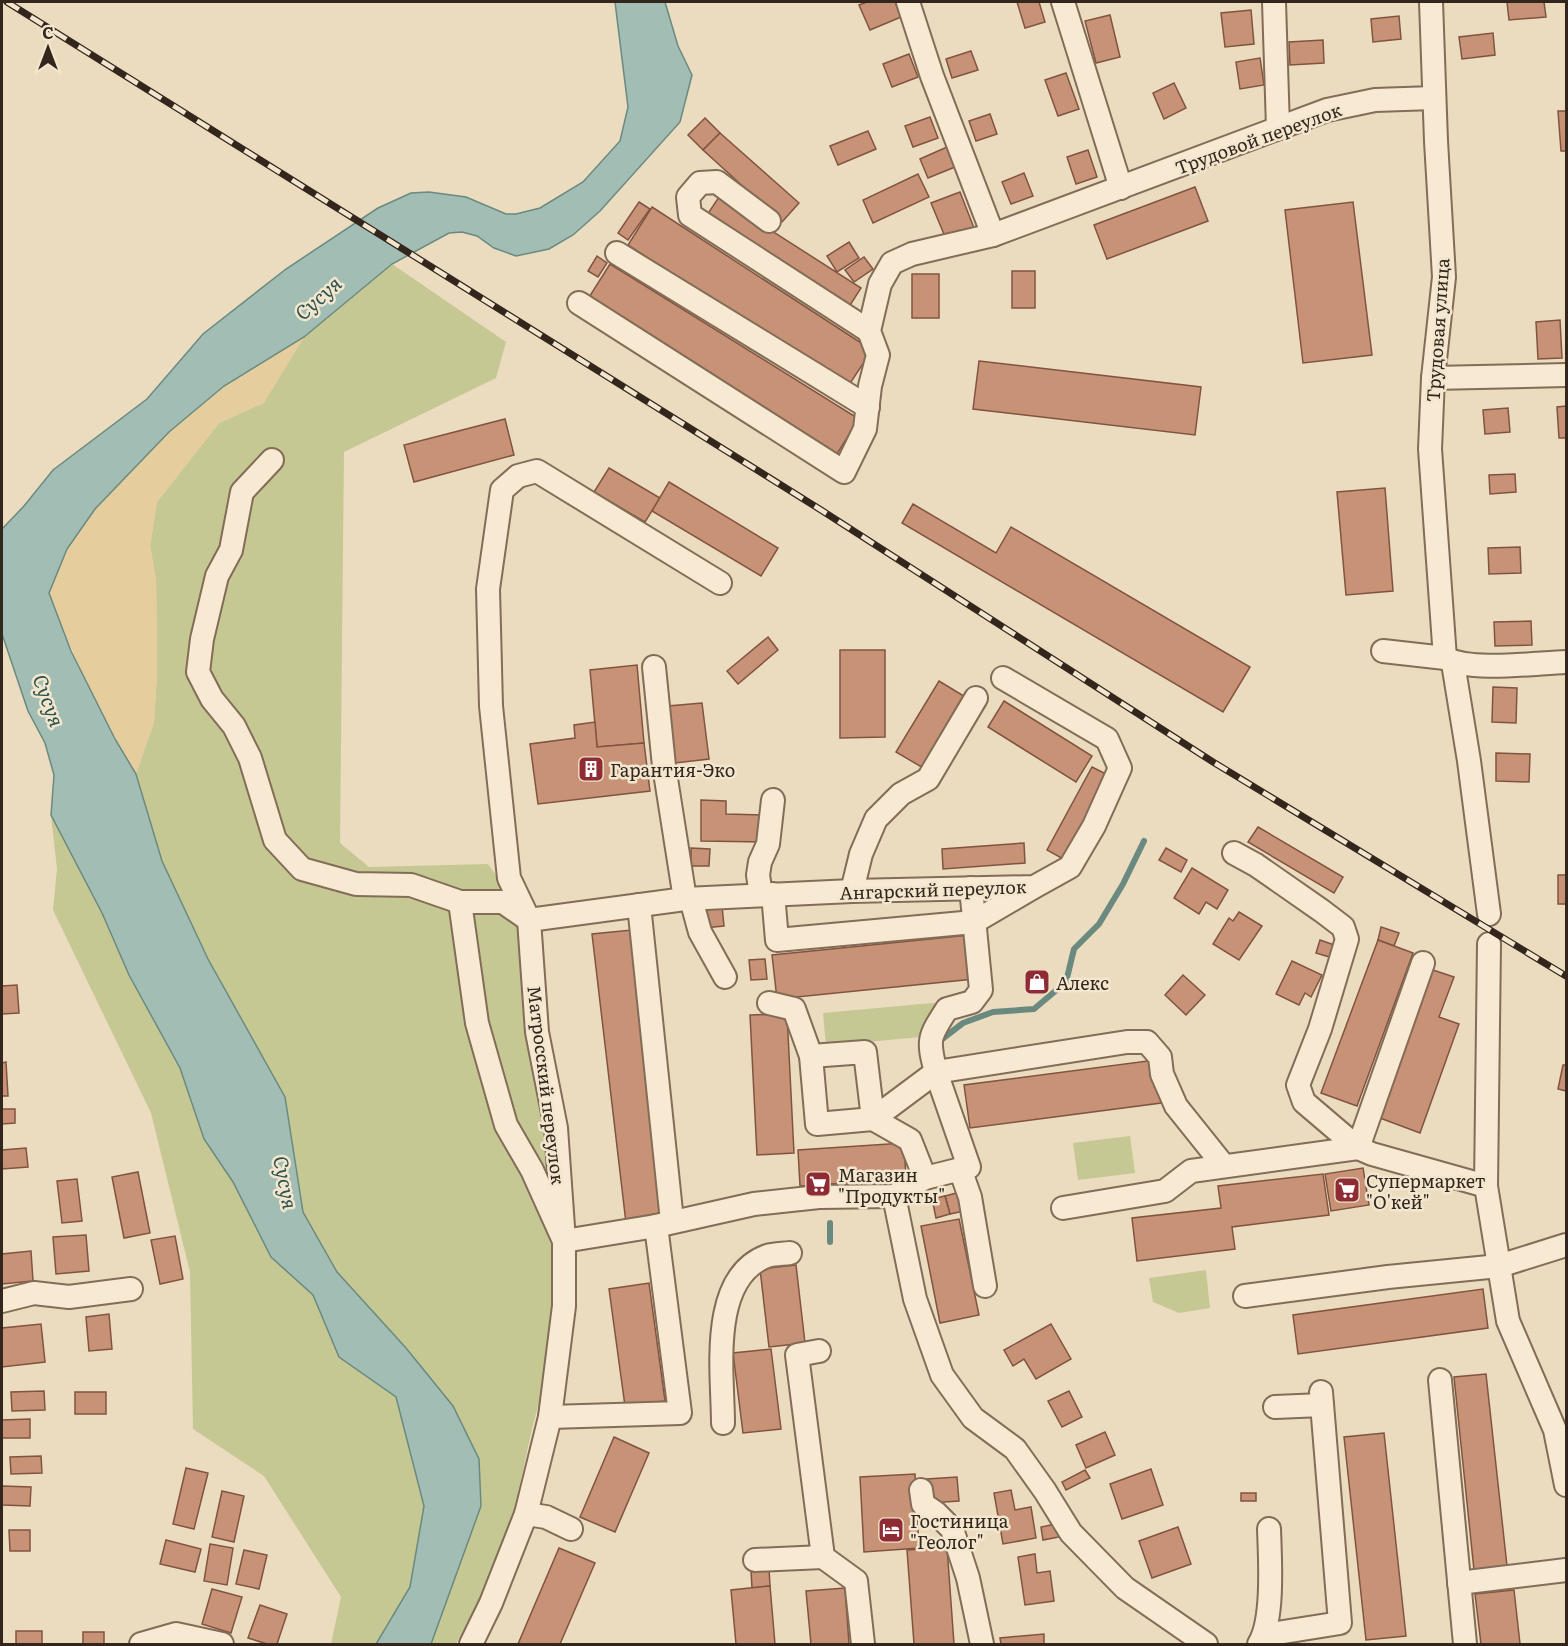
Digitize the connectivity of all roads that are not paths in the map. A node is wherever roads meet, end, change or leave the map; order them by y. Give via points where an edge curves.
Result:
1 (908, 2) edge
2 (1063, 2) edge
3 (1274, 2) edge
4 (1431, 2) edge
5 (1434, 98) junction
6 (1278, 128) junction
7 (1121, 188) junction
8 (769, 221) dead end
9 (993, 235) junction
10 (617, 253) dead end
11 (579, 303) dead end
12 (869, 331) junction
13 (1566, 375) edge
14 (1433, 378) junction
15 (868, 407) junction
16 (272, 460) dead end
17 (720, 584) dead end
18 (1383, 651) dead end
19 (1449, 660) junction
20 (1566, 662) edge
21 (654, 667) dead end
22 (1003, 678) dead end
23 (976, 698) dead end
24 (773, 800) dead end
25 (1234, 853) dead end
26 (1034, 887) junction
27 (971, 888) junction
28 (852, 891) junction
29 (767, 895) junction
30 (688, 899) junction
31 (459, 902) junction
32 (639, 905) junction
33 (1488, 914) dead end
34 (529, 920) junction
35 (974, 922) junction
36 (1489, 944) dead end
37 (1423, 963) dead end
38 (725, 977) dead end
39 (769, 1003) dead end
40 (811, 1056) junction
41 (936, 1072) junction
42 (873, 1119) junction
43 (1358, 1148) junction
44 (1224, 1166) junction
45 (960, 1169) junction
46 (925, 1178) junction
47 (1486, 1186) junction
48 (894, 1196) junction
49 (1063, 1208) dead end
50 (664, 1223) junction
51 (564, 1241) junction
52 (1566, 1245) edge
53 (790, 1253) dead end
54 (1499, 1266) junction
55 (985, 1286) dead end
56 (131, 1289) dead end
57 (1245, 1296) dead end
58 (2, 1302) edge
59 (819, 1351) dead end
60 (1440, 1380) dead end
61 (1275, 1407) dead end
62 (550, 1417) junction
63 (723, 1423) dead end
64 (1566, 1485) edge
65 (921, 1490) dead end
66 (526, 1514) junction
67 (1269, 1529) dead end
68 (571, 1530) dead end
69 (823, 1557) junction
70 (755, 1560) dead end
71 (1566, 1570) edge
72 (1459, 1583) junction
73 (1262, 1640) edge
74 (141, 1644) edge
75 (222, 1644) edge
76 (471, 1644) edge
77 (863, 1644) edge
78 (982, 1644) edge
79 (1206, 1644) edge
80 (1465, 1644) edge

1 - 9 street
2 - 7 street
3 - 6 street
4 - 5 street, Трудовая улица
5 - 6 street, Трудовой переулок via 1375,100 1327,110
5 - 14 street, Трудовая улица via 1444,277
6 - 7 street, Трудовой переулок
7 - 9 street, Трудовой переулок
8 - 12 street via 717,182 700,183 688,198 690,215
9 - 12 street, Трудовой переулок via 912,254 892,263 880,284
10 - 15 street
11 - 15 street via 844,472 865,429
12 - 15 street via 878,355
13 - 14 street
14 - 19 street, Трудовая улица via 1430,449
16 - 31 street via 242,492 231,550 217,576 198,672 250,758 275,840 302,869 356,884 411,885
17 - 34 street, Матросский переулок via 537,471 518,476 502,490 488,589 491,706 508,878
18 - 19 street
19 - 20 street via 1472,666
19 - 33 street, Трудовая улица via 1469,761
21 - 30 street via 664,766
22 - 26 street, Ангарский переулок via 1107,739 1120,768 1095,826 1070,867
23 - 28 street via 928,779 901,794 876,819 861,854
24 - 29 street via 768,844 758,875
25 - 43 street via 1343,927 1347,939 1320,1029 1298,1085 1304,1102
26 - 27 street, Ангарский переулок
26 - 35 street
27 - 28 street, Ангарский переулок
27 - 35 street
28 - 29 street, Ангарский переулок
29 - 30 street, Ангарский переулок
29 - 35 street via 777,940
30 - 32 street, Ангарский переулок
30 - 38 street via 700,932
31 - 34 street via 503,902
31 - 51 street via 477,1023 506,1125 532,1170
32 - 34 street, Ангарский переулок
32 - 50 street
34 - 51 street, Матросский переулок via 537,1032 556,1128
35 - 41 street via 981,990 972,1002 947,1009 931,1034
36 - 47 street
37 - 43 street
39 - 40 street via 794,1009
40 - 42 street via 865,1052
40 - 42 street via 817,1124
41 - 42 street
41 - 44 street via 1147,1042 1160,1057 1162,1074 1176,1106
41 - 45 street via 969,1167
42 - 46 street via 910,1140
43 - 44 street
43 - 47 street
44 - 49 street via 1191,1171 1165,1191
45 - 46 street
45 - 55 street via 970,1197
46 - 48 street
47 - 54 street
48 - 50 street via 799,1198
48 - 79 street via 915,1299 942,1375 973,1418 1016,1449 1071,1533 1125,1588
50 - 51 street
50 - 62 street via 680,1413
51 - 62 street, Матросский переулок via 564,1305
52 - 54 street
53 - 63 street via 754,1263 730,1296 722,1327
54 - 57 street
54 - 64 street via 1508,1321 1555,1430
56 - 58 street via 69,1297 34,1293
59 - 69 street via 797,1355
60 - 72 street
61 - 73 street via 1322,1398 1340,1623
62 - 66 street, Матросский переулок
65 - 78 street via 923,1504 952,1530 968,1578
66 - 68 street via 546,1517
66 - 76 street, Матросский переулок
67 - 73 street via 1270,1581
69 - 70 street
69 - 77 street via 856,1581
71 - 72 street
72 - 80 street
74 - 75 street via 176,1634

